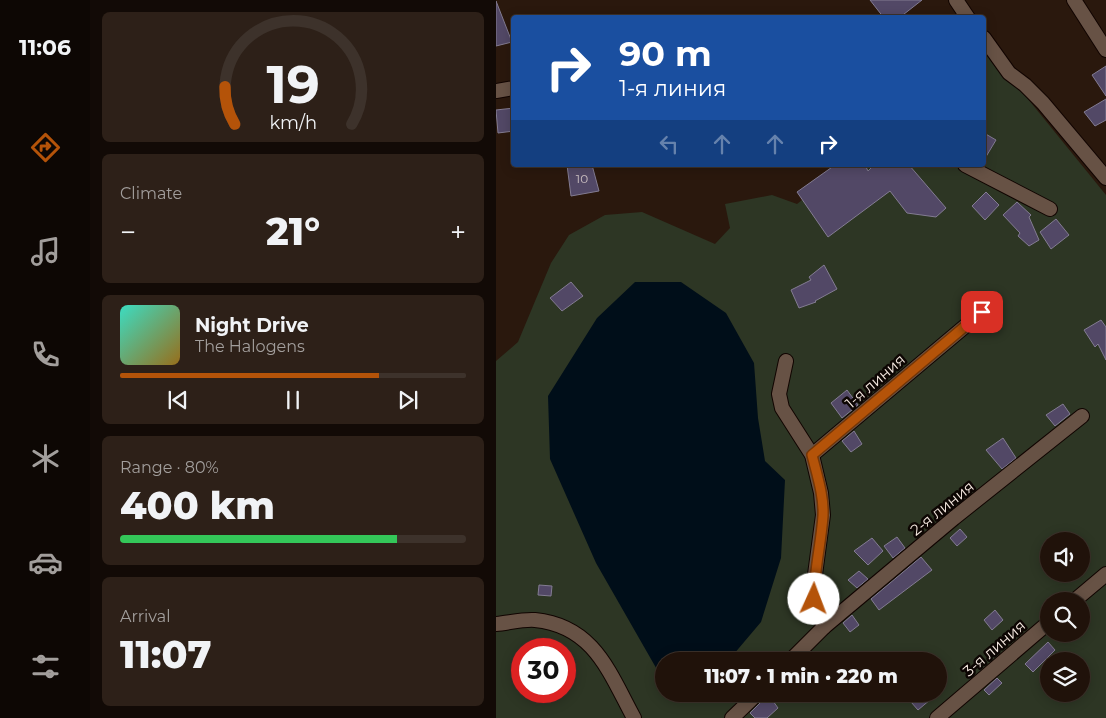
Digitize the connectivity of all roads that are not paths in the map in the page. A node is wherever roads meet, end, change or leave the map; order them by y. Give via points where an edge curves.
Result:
1 (956, 0) edge
2 (1074, 0) edge
3 (966, 15) edge
4 (986, 44) edge
5 (1106, 50) edge
6 (511, 88) edge
7 (496, 90) edge
8 (969, 167) edge
9 (1106, 178) edge
10 (1050, 209) dead end
11 (982, 312) dead end
12 (786, 361) dead end
13 (1082, 416) dead end
14 (812, 455) junction
15 (1106, 574) edge
16 (1085, 592) edge
17 (497, 624) edge
18 (824, 628) junction
19 (1040, 630) edge
20 (799, 652) edge
21 (749, 702) edge
22 (634, 718) edge
23 (732, 718) edge
24 (937, 718) edge

1 - 3 street
2 - 5 street
4 - 9 street via 1009,73 1044,103
6 - 7 street
8 - 10 street
11 - 14 street, 1-я линия
12 - 14 street via 779,394 782,408
13 - 18 street, 2-я линия
14 - 18 street via 823,516 814,599
15 - 16 street
17 - 22 street via 534,620 563,627 585,640 601,658
18 - 20 street, 2-я линия
19 - 24 street, 3-я линия
21 - 23 street

